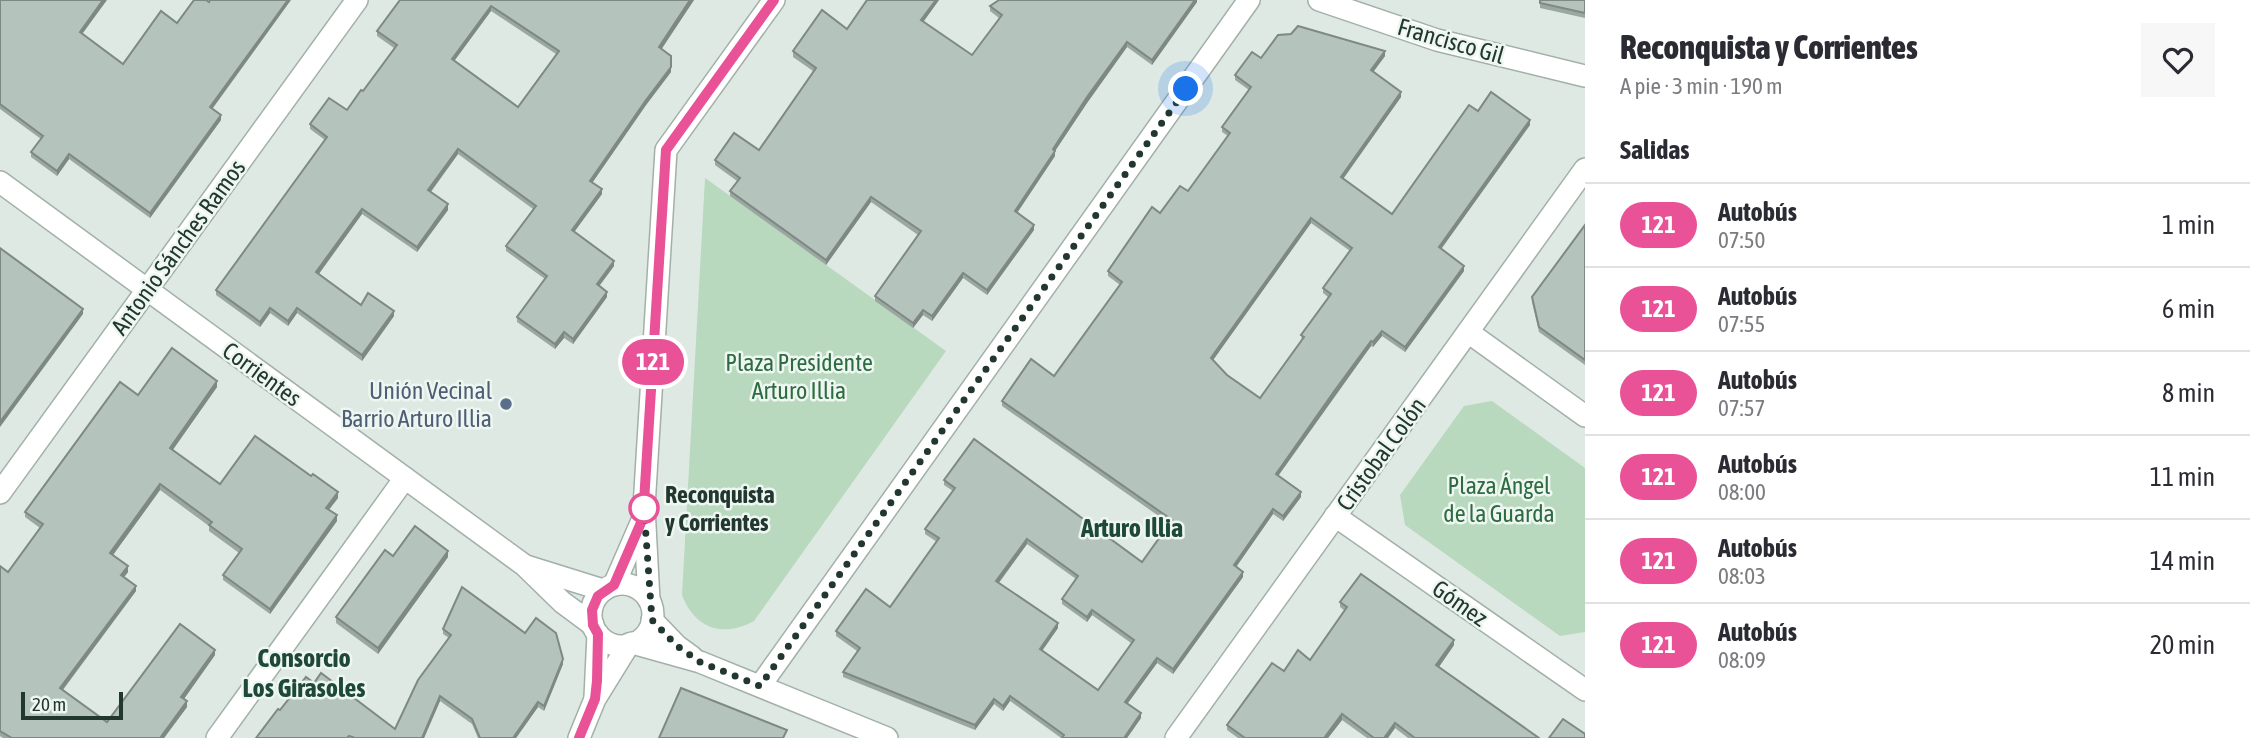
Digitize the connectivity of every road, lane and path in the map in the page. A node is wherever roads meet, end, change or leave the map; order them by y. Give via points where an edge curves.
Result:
1 (356, 0) edge
2 (774, 0) edge
3 (1249, 0) edge
4 (1319, 0) edge
5 (1585, 76) edge
6 (1585, 169) edge
7 (0, 182) edge
8 (147, 290) junction
9 (1468, 332) junction
10 (1585, 416) edge
11 (405, 478) junction
12 (0, 493) edge
13 (1335, 516) junction
14 (643, 518) junction
15 (524, 565) junction
16 (609, 588) junction
17 (651, 610) junction
18 (596, 629) junction
19 (631, 644) junction
20 (700, 662) junction
21 (760, 686) junction
22 (1585, 690) edge
23 (595, 699) junction
24 (217, 738) edge
25 (579, 738) edge
26 (887, 738) edge
27 (1176, 738) edge

1 - 8 street, Antonio Sánches Ramos
2 - 14 street via 666,150
3 - 21 street
4 - 5 street, Francisco Gil via 1437,40
6 - 9 street, Cristobal Colón
7 - 8 street, Corrientes
8 - 11 street, Corrientes
8 - 12 street, Antonio Sánches Ramos
9 - 10 street
9 - 13 street, Cristobal Colón
11 - 15 street, Corrientes
11 - 24 street
13 - 22 street, Gómez
13 - 27 street, Cristobal Colón
14 - 16 street
14 - 17 street
15 - 16 street, Corrientes
15 - 18 street, Corrientes
16 - 17 street via 634,586
16 - 18 street via 598,596 592,610
17 - 19 street via 643,637
17 - 20 street via 677,646
18 - 19 street via 612,644
18 - 23 street
19 - 20 street
19 - 23 street
20 - 21 street
21 - 26 street
23 - 25 street

